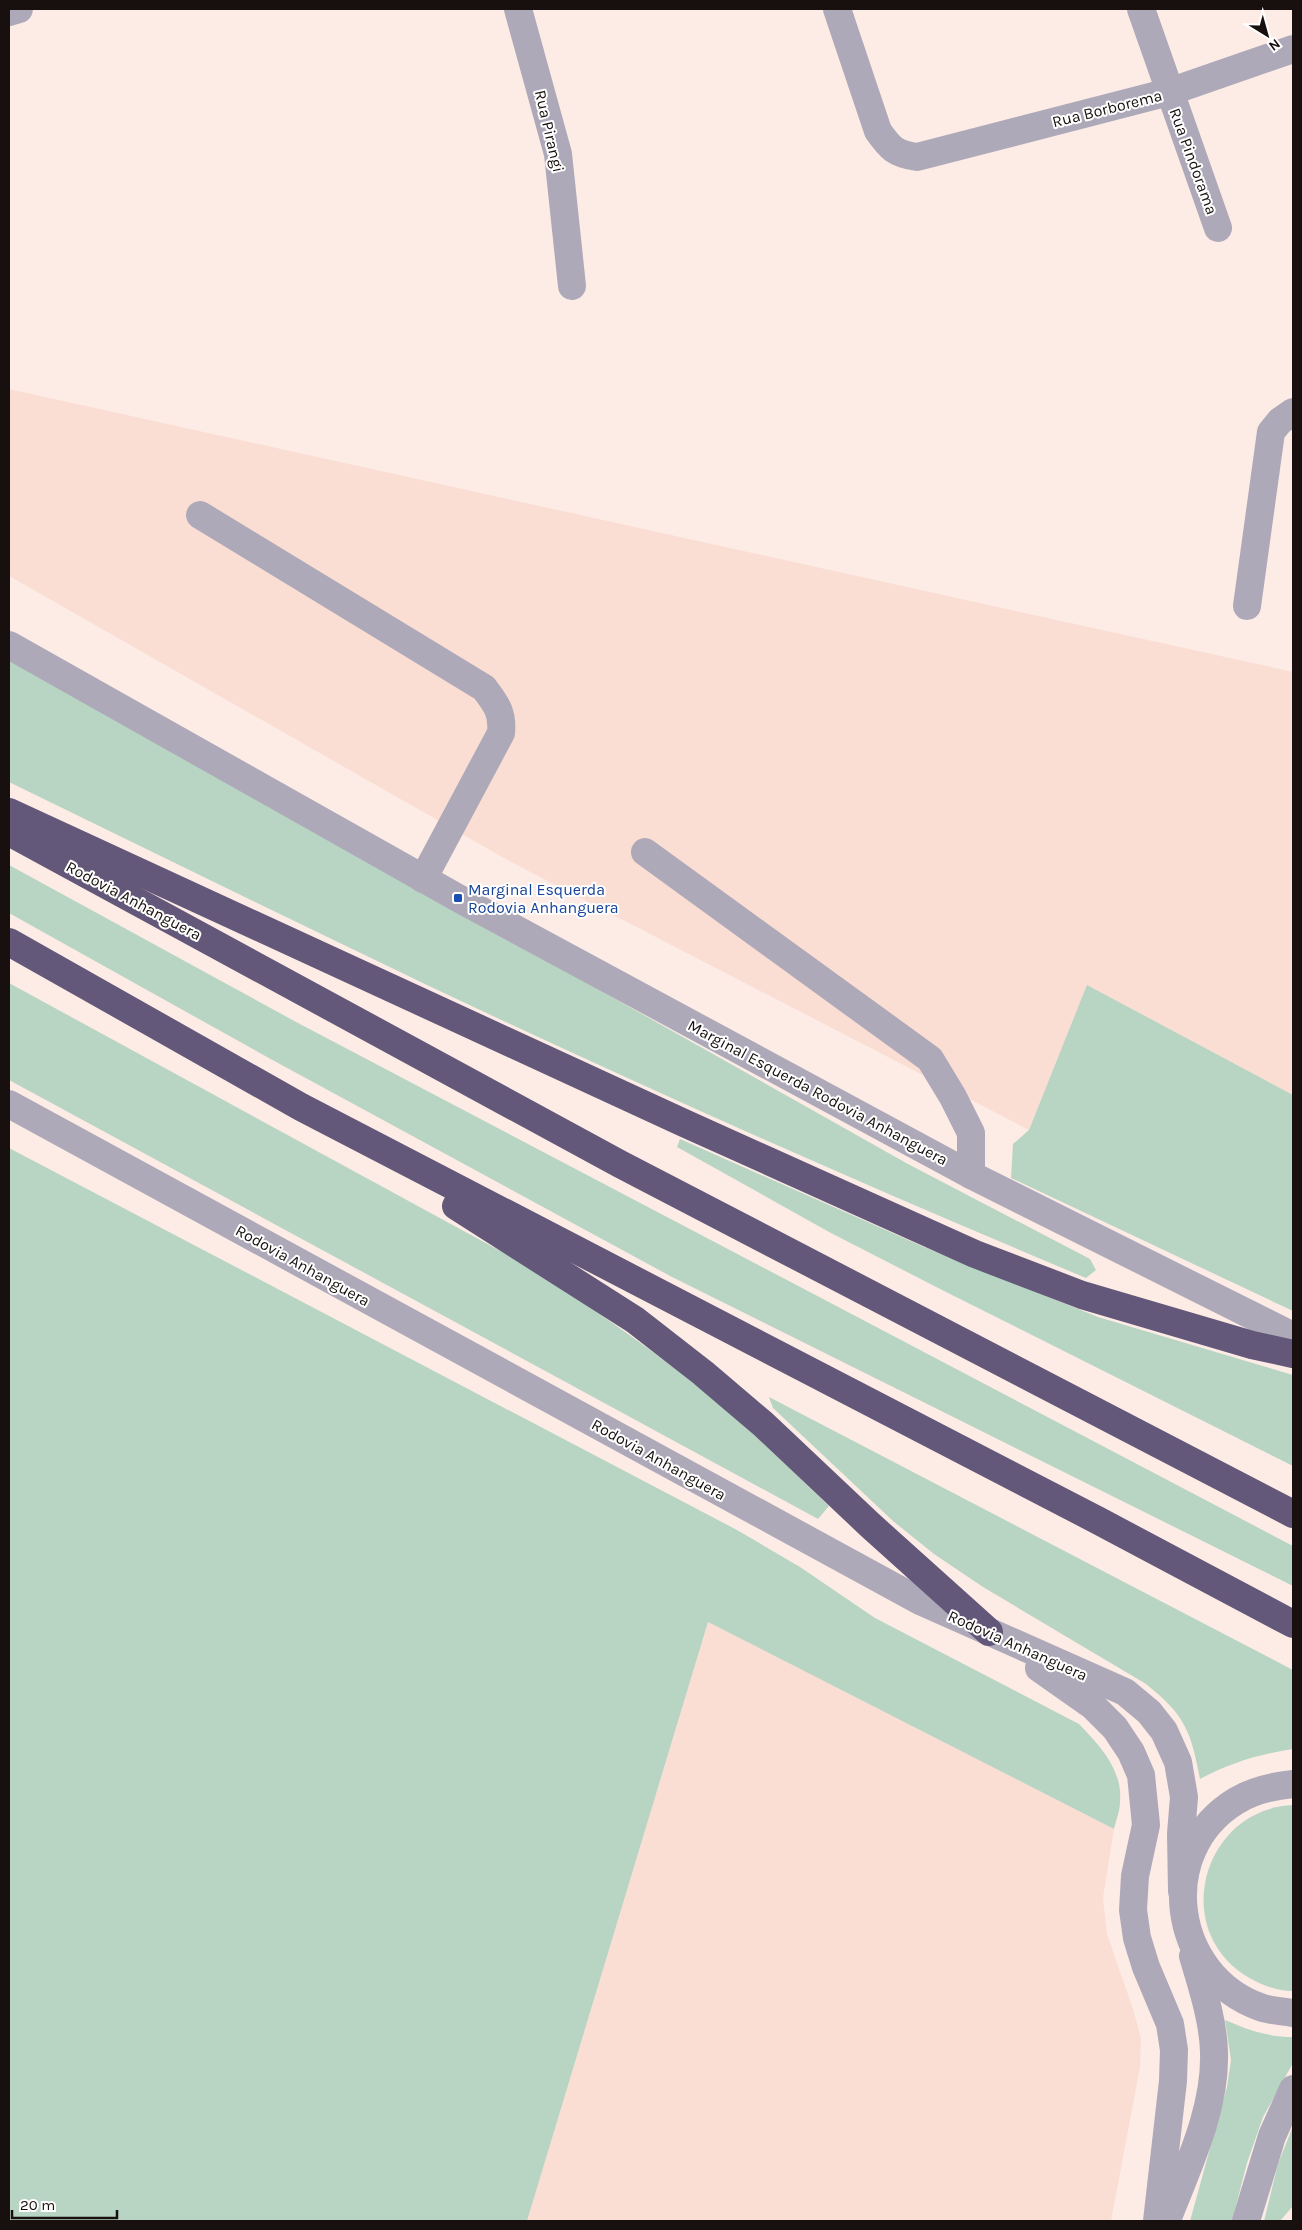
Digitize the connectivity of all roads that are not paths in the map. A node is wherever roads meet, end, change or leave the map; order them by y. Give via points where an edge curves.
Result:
1 (19, 9) edge
2 (518, 9) edge
3 (838, 9) edge
4 (1141, 9) edge
5 (9, 12) edge
6 (1293, 49) edge
7 (1169, 92) junction
8 (1218, 228) dead end
9 (572, 286) dead end
10 (1293, 412) edge
11 (200, 515) dead end
12 (1247, 606) dead end
13 (9, 645) edge
14 (9, 812) edge
15 (9, 832) edge
16 (645, 852) dead end
17 (423, 879) junction
18 (9, 942) edge
19 (9, 1104) edge
20 (301, 1107) junction
21 (971, 1175) junction
22 (1293, 1336) edge
23 (1293, 1354) edge
24 (1293, 1514) edge
25 (1293, 1624) edge
26 (989, 1632) junction
27 (1293, 1775) edge
28 (1280, 1785) edge
29 (1182, 1891) junction
30 (1186, 1928) junction
31 (1293, 2013) edge
32 (1293, 2088) edge
33 (1157, 2221) edge
34 (1167, 2221) edge
35 (1246, 2221) edge

1 - 5 street
2 - 9 street, Rua Pirangi via 558,154
3 - 7 street, Rua Borborema via 878,131 886,143 901,154 917,157
4 - 7 street, Rua Pindorama
6 - 7 street, Rua Borborema
7 - 8 street, Rua Pindorama
10 - 12 street via 1271,432
11 - 17 street via 484,688 497,705 502,720 501,733
13 - 17 street, Marginal Esquerda Rodovia Anhanguera
14 - 23 highway via 975,1254 1082,1295
15 - 24 highway, Rodovia Anhanguera via 620,1164
16 - 21 street via 930,1059 971,1133
17 - 21 street, Marginal Esquerda Rodovia Anhanguera
18 - 20 highway
19 - 26 street, Rodovia Anhanguera via 920,1601
20 - 25 highway
20 - 26 highway via 635,1320 763,1424
21 - 22 street, Marginal Esquerda Rodovia Anhanguera
26 - 29 street, Rodovia Anhanguera via 1125,1692 1150,1712 1164,1731 1178,1762 1184,1797
26 - 33 street via 1094,1706 1115,1728 1141,1775 1146,1825 1135,1876 1133,1910 1137,1938 1170,2024 1174,2050
27 - 28 street
28 - 29 street via 1235,1801 1209,1824 1191,1854
29 - 30 street
30 - 31 street via 1201,1962 1227,1990 1260,2008
30 - 34 street via 1208,2011 1214,2053 1203,2123
32 - 35 street via 1272,2136

